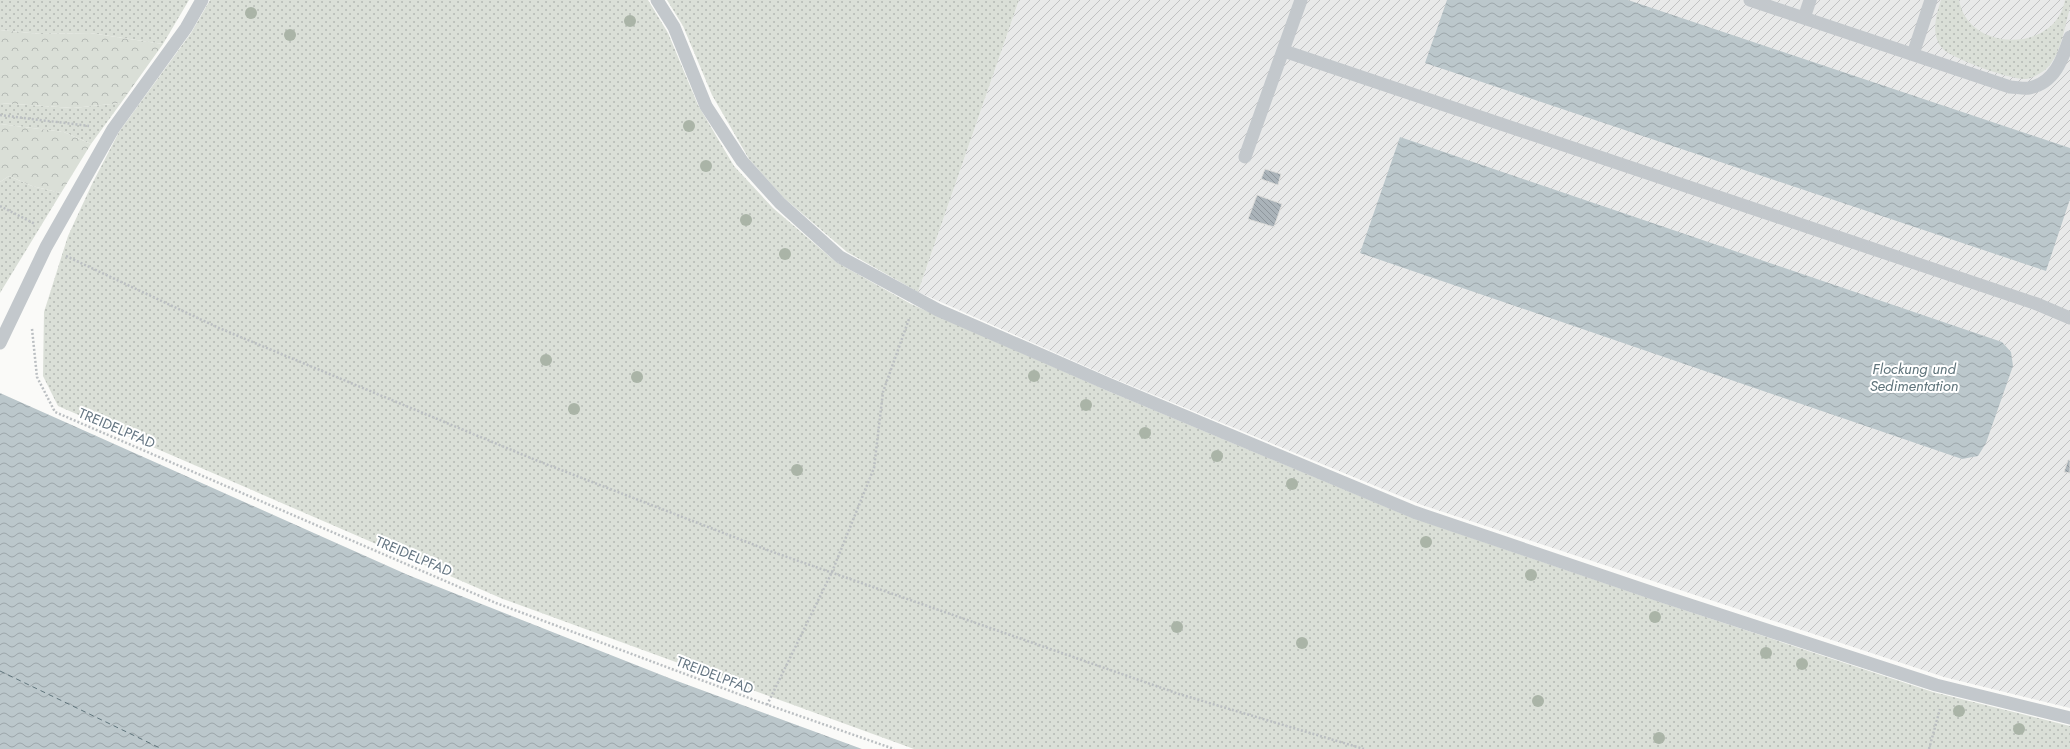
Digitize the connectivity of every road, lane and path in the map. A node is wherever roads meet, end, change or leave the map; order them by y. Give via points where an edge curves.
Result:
1 (202, 0) edge
2 (656, 0) edge
3 (1301, 0) edge
4 (1751, 0) edge
5 (1810, 0) edge
6 (1931, 0) edge
7 (1804, 18) junction
8 (2070, 37) edge
9 (1284, 51) junction
10 (1913, 54) junction
11 (0, 115) edge
12 (113, 129) junction
13 (1245, 157) dead end
14 (0, 206) edge
15 (53, 233) junction
16 (46, 247) junction
17 (916, 298) junction
18 (2070, 318) edge
19 (31, 323) dead end
20 (0, 343) edge
21 (832, 572) junction
22 (1947, 688) junction
23 (767, 705) junction
24 (2070, 718) edge
25 (894, 749) edge
26 (1364, 749) edge
27 (1929, 749) edge

1 - 12 lane via 186,28
2 - 17 lane via 674,27 706,106 742,162 780,203 840,257
3 - 9 lane
4 - 7 lane
5 - 7 lane
6 - 10 lane
7 - 10 lane
8 - 10 lane via 2063,60 2050,78 2029,88 2010,87
9 - 13 lane
9 - 18 lane via 2037,304
11 - 12 path
12 - 15 lane
14 - 15 path
15 - 16 lane
16 - 20 lane
16 - 21 path via 219,328 538,461 770,551
17 - 21 path via 883,392 874,468
17 - 22 lane via 1108,384 1414,512
19 - 23 path, TREIDELPFAD via 37,377 55,412 496,603
21 - 23 path
21 - 26 path via 1179,694
22 - 24 lane
22 - 27 path
23 - 25 path, TREIDELPFAD

